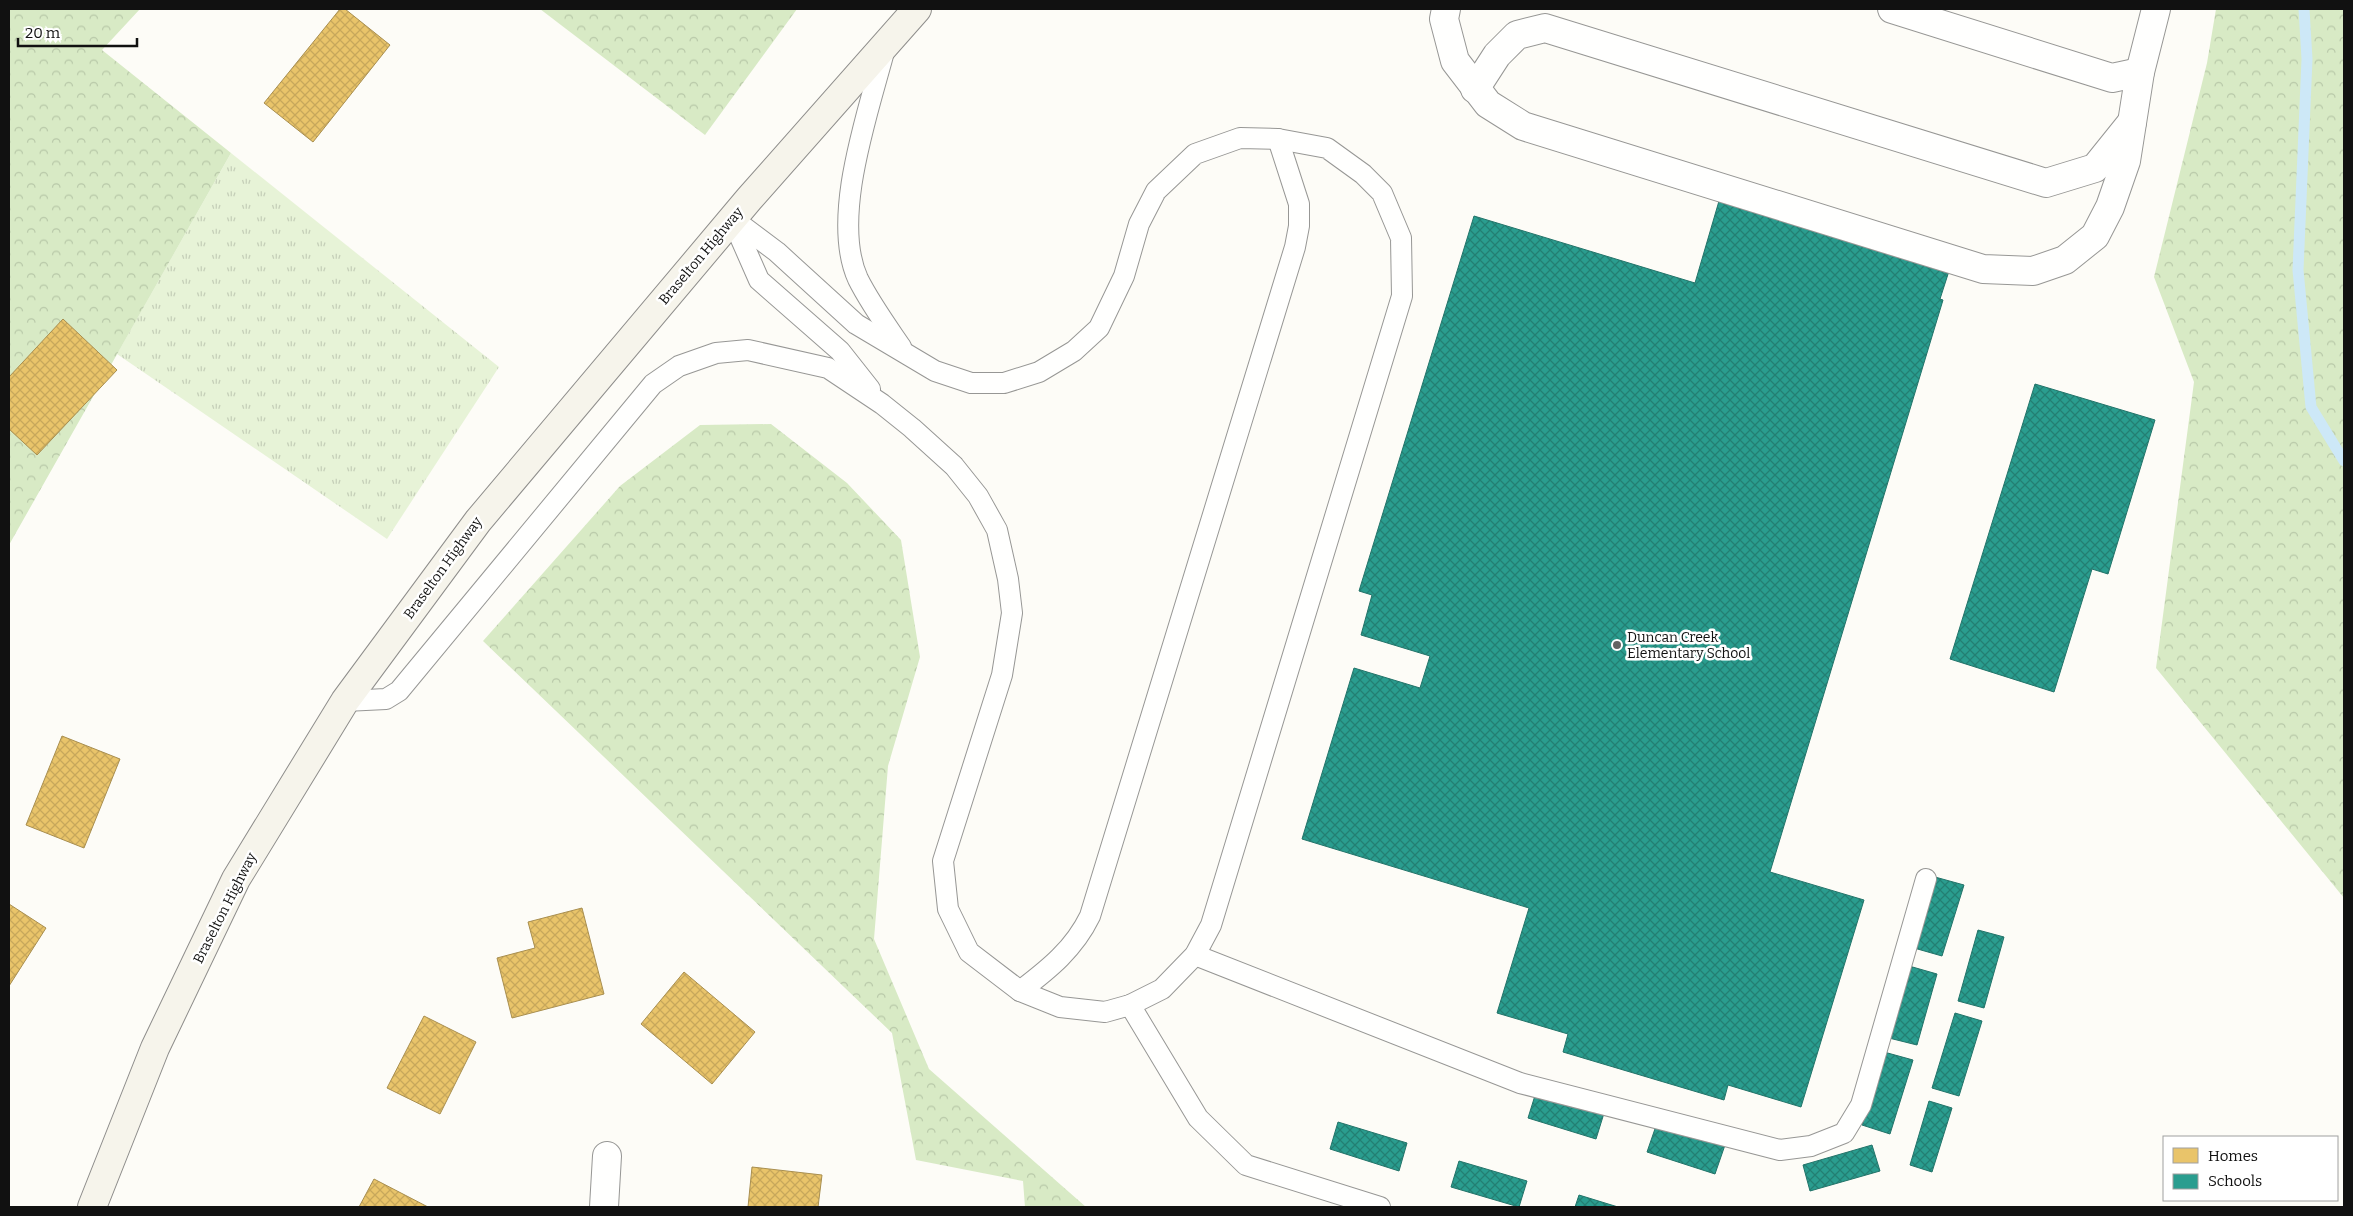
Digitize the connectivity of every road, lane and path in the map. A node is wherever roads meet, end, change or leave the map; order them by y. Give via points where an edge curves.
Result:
1 (916, 9) edge
2 (1446, 9) edge
3 (1892, 9) edge
4 (2156, 9) edge
5 (886, 42) junction
6 (2140, 72) junction
7 (1475, 89) junction
8 (2133, 121) junction
9 (1278, 139) junction
10 (733, 219) junction
11 (905, 352) junction
12 (882, 404) junction
13 (345, 701) junction
14 (1926, 879) dead end
15 (1195, 955) junction
16 (1020, 991) junction
17 (1130, 1005) junction
18 (608, 1156) dead end
19 (92, 1207) edge
20 (604, 1207) edge
21 (1380, 1207) edge

1 - 5 main road, Braselton Highway
2 - 7 street via 1444,19 1455,61
3 - 6 street via 2112,78
4 - 6 street
5 - 10 main road, Braselton Highway
5 - 11 lane via 850,194 849,239 858,277 879,316
6 - 8 street
7 - 8 street via 1497,55 1517,35 1545,28 2046,183 2095,168
7 - 8 street via 1488,104 1523,126 1983,268 2033,270 2065,260 2095,236 2110,207 2126,161
9 - 11 lane via 1240,138 1195,154 1156,191 1140,224 1124,276 1099,328 1074,352 1039,372 1004,383 971,383 935,371
9 - 15 lane via 1327,148 1363,174 1382,193 1401,238 1402,296 1211,925
9 - 16 lane via 1299,204 1299,226 1292,257 1090,916 1065,954
10 - 11 lane via 777,252 856,324
10 - 12 lane via 758,280 840,351
10 - 13 main road, Braselton Highway via 478,520
12 - 13 lane via 828,368 781,356 748,350 724,352 679,366 653,384 399,691 386,699
12 - 16 lane via 954,466 978,496 996,530 1008,579 1012,613 1002,675 943,861 948,909 968,952
13 - 19 main road, Braselton Highway via 236,879 155,1048
14 - 15 lane via 1861,1104 1844,1133 1811,1146 1780,1150 1520,1083
15 - 17 lane via 1162,989
16 - 17 lane via 1078,1009 1105,1012
17 - 21 lane via 1198,1118 1246,1166
18 - 20 street

